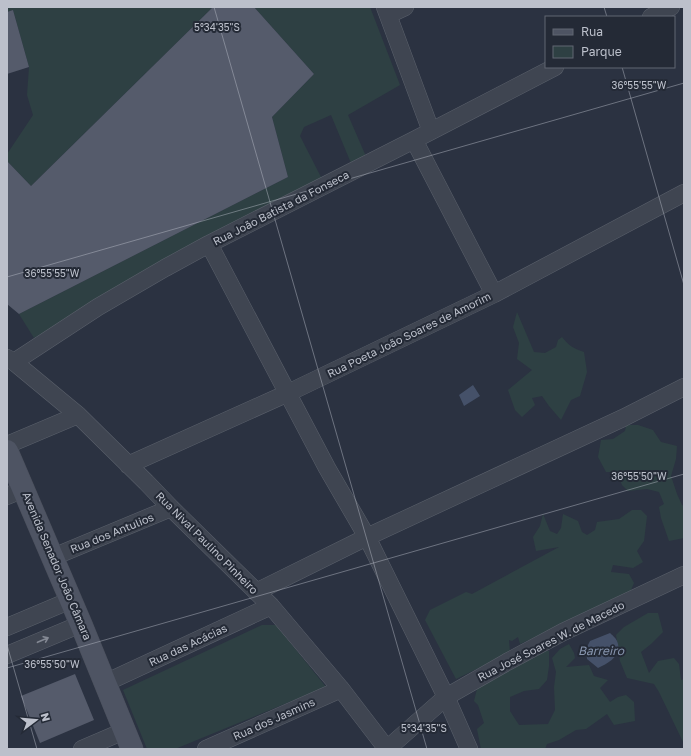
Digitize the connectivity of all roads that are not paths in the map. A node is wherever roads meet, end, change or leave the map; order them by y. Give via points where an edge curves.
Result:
1 (404, 7) edge
2 (671, 7) edge
3 (387, 11) edge
4 (653, 16) edge
5 (553, 68) edge
6 (431, 131) junction
7 (414, 140) junction
8 (684, 193) edge
9 (209, 244) junction
10 (494, 294) junction
11 (11, 360) edge
12 (684, 387) edge
13 (288, 393) junction
14 (78, 415) junction
15 (7, 445) edge
16 (7, 451) edge
17 (128, 465) junction
18 (16, 492) edge
19 (170, 508) junction
20 (367, 537) junction
21 (53, 557) junction
22 (684, 575) edge
23 (256, 592) junction
24 (71, 600) junction
25 (271, 606) junction
26 (81, 624) junction
27 (7, 627) edge
28 (7, 655) edge
29 (105, 683) junction
30 (341, 689) junction
31 (446, 697) junction
32 (128, 740) edge
33 (82, 749) edge
34 (206, 749) edge
35 (387, 749) edge
36 (469, 749) edge

1 - 3 street
2 - 4 street
3 - 6 street
5 - 6 street, Rua João Batista da Fonseca
6 - 7 street, Rua João Batista da Fonseca
7 - 9 street, Rua João Batista da Fonseca
7 - 10 street
8 - 10 street, Rua Poeta João Soares de Amorim
9 - 11 street, Rua João Batista da Fonseca
9 - 13 street
10 - 13 street, Rua Poeta João Soares de Amorim
11 - 14 street, Rua Nival Paulino Pinheiro
12 - 20 street
13 - 17 street, Rua Poeta João Soares de Amorim
13 - 20 street
14 - 15 street
14 - 17 street, Rua Nival Paulino Pinheiro
16 - 18 main road, Avenida Senador João Câmara
17 - 19 street, Rua Nival Paulino Pinheiro
18 - 21 main road, Avenida Senador João Câmara
19 - 21 street, Rua dos Antulios
19 - 23 street, Rua Nival Paulino Pinheiro
20 - 23 street
20 - 31 street
21 - 24 main road, Avenida Senador João Câmara
22 - 31 street, Rua José Soares W. de Macedo via 563,632
23 - 25 street, Rua Nival Paulino Pinheiro
24 - 26 main road, Avenida Senador João Câmara
24 - 27 street
25 - 29 street, Rua das Acácias
25 - 30 street, Rua Nival Paulino Pinheiro
28 -> 26 street
26 - 29 main road, Avenida Senador João Câmara
29 - 32 main road, Avenida Senador João Câmara
30 - 34 street, Rua dos Jasmins
30 - 35 street, Rua Nival Paulino Pinheiro
31 - 35 street, Rua José Soares W. de Macedo
31 - 36 street
32 - 33 street

